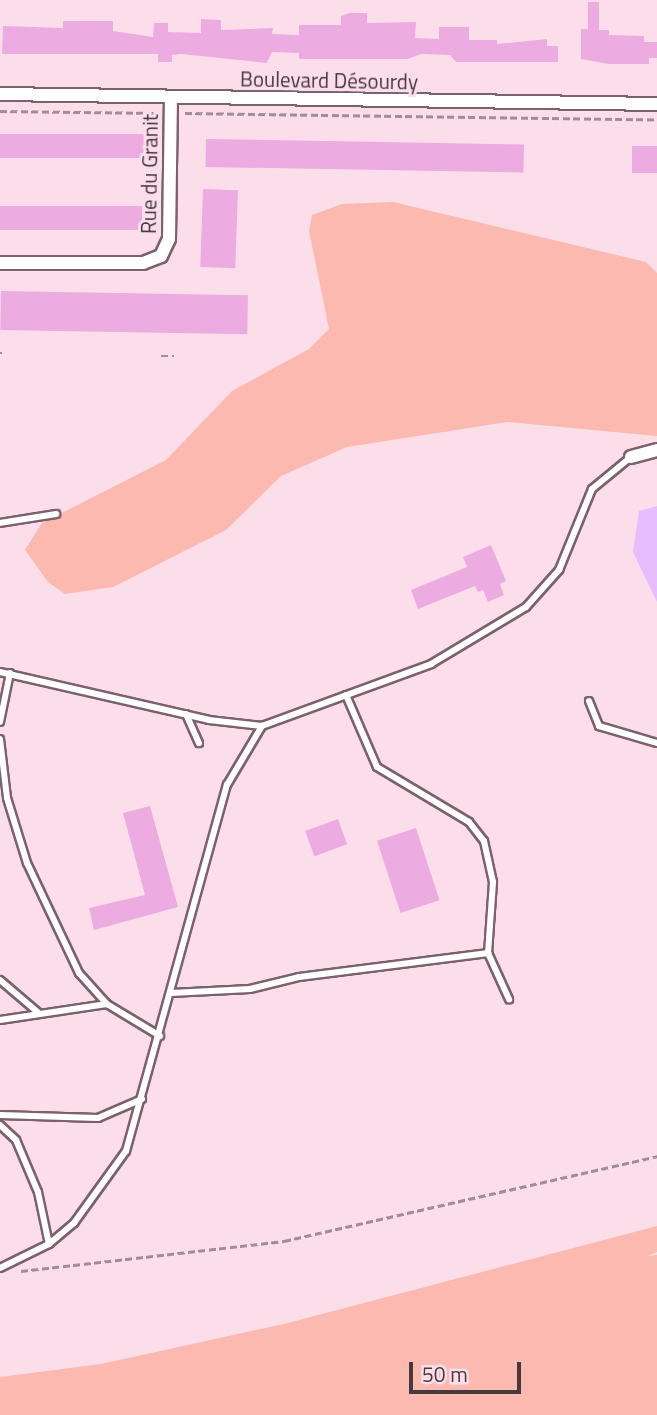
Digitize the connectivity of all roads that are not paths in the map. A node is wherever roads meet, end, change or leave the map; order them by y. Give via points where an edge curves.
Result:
1 (0, 94) edge
2 (171, 97) junction
3 (657, 104) edge
4 (0, 263) edge
5 (657, 450) edge
6 (631, 457) joint
7 (55, 514) dead end
8 (0, 523) edge
9 (0, 671) edge
10 (10, 673) junction
11 (346, 695) junction
12 (589, 701) dead end
13 (186, 714) junction
14 (0, 722) edge
15 (262, 726) junction
16 (0, 739) edge
17 (199, 743) dead end
18 (657, 743) edge
19 (488, 953) junction
20 (0, 980) edge
21 (172, 993) junction
22 (509, 999) dead end
23 (107, 1004) junction
24 (40, 1014) junction
25 (0, 1020) edge
26 (160, 1036) junction
27 (142, 1099) junction
28 (0, 1115) edge
29 (0, 1125) edge
30 (49, 1244) junction
31 (0, 1268) edge

1 - 2 street, Boulevard Désourdy
2 - 3 street, Boulevard Désourdy
2 - 4 street, Rue du Granit via 169,239 161,256 143,263
5 - 6 street
6 - 11 lane via 592,489 559,570 526,607 431,664
7 - 8 lane
9 - 10 lane
10 - 13 lane
10 - 14 lane
11 - 15 lane
11 - 19 lane via 377,767 469,822 484,841 494,882
12 - 18 lane via 599,726
13 - 15 lane
13 - 17 lane
15 - 21 lane via 227,785
16 - 23 lane via 7,798 27,863 79,973
19 - 21 lane via 299,977 250,989
19 - 22 lane
20 - 24 lane
21 - 26 lane
23 - 24 lane
23 - 26 lane
24 - 25 lane
26 - 27 lane
27 - 28 lane via 98,1118
27 - 30 lane via 126,1151 103,1188
29 - 30 lane via 16,1140 38,1192
30 - 31 lane

